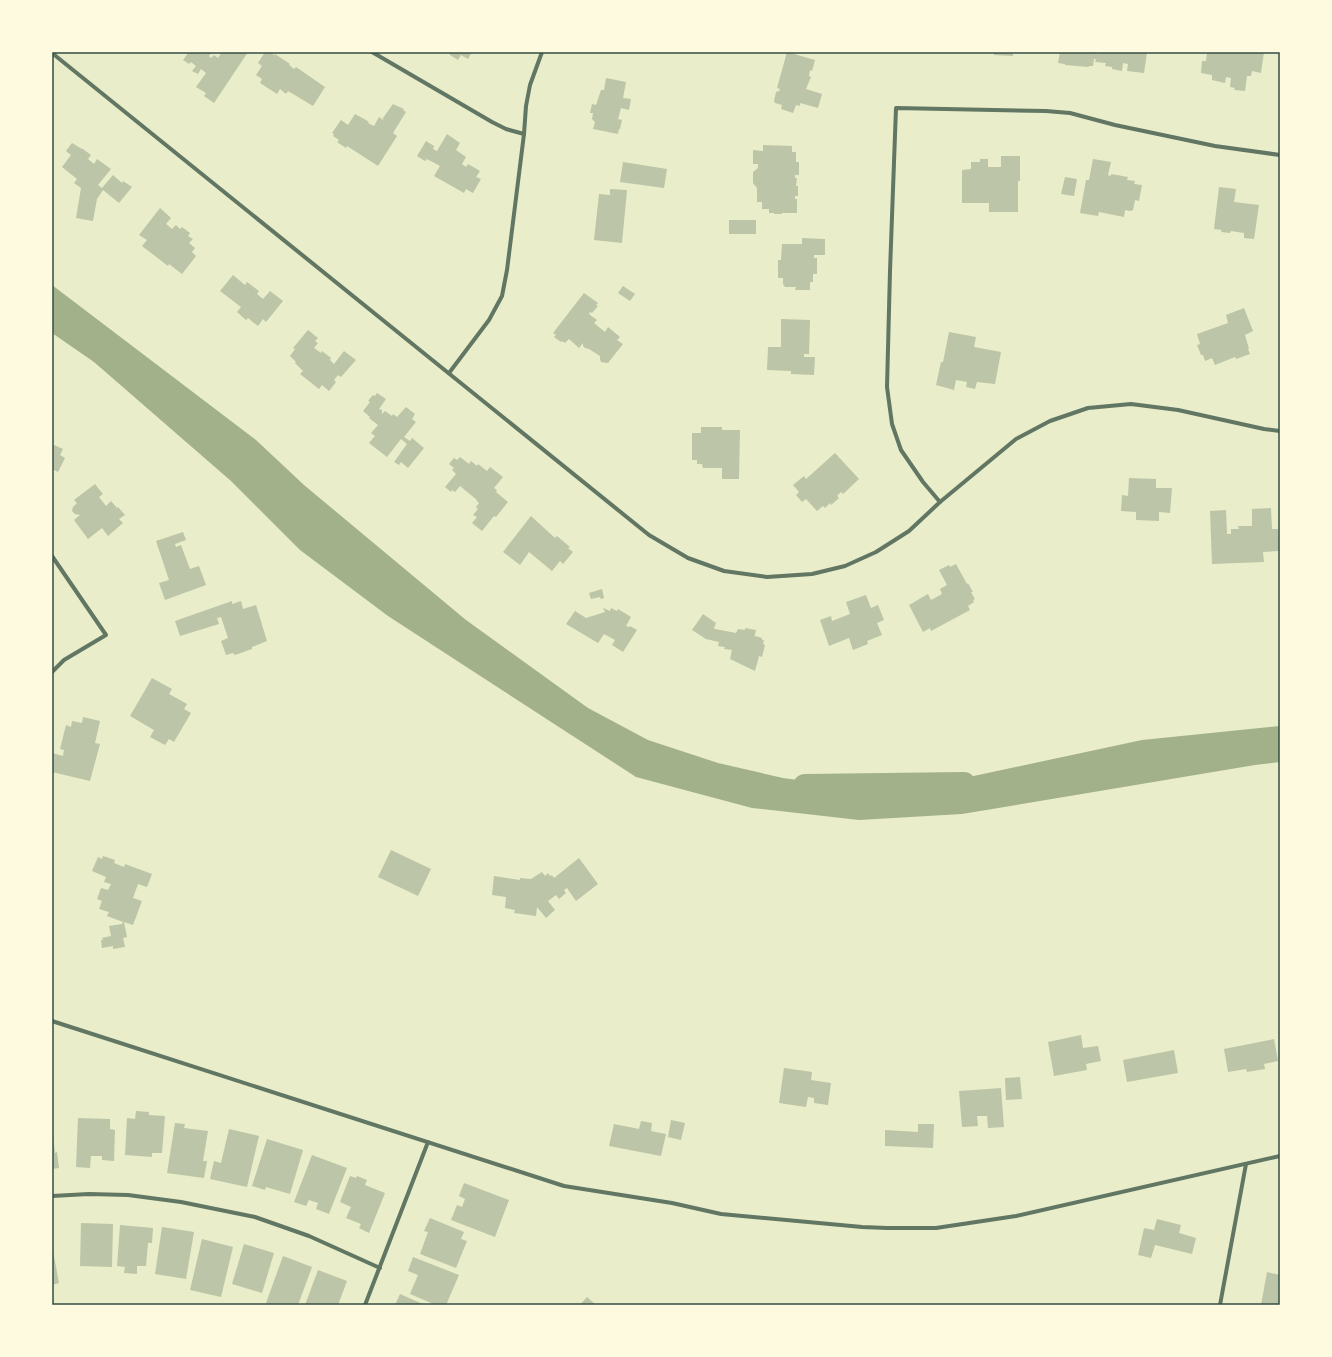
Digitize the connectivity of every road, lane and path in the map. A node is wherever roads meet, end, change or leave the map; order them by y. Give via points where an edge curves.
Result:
1 (372, 52) edge
2 (542, 52) edge
3 (52, 53) edge
4 (524, 134) junction
5 (1280, 154) edge
6 (449, 373) junction
7 (1280, 430) edge
8 (940, 502) junction
9 (52, 556) edge
10 (52, 672) edge
11 (52, 1021) edge
12 (428, 1142) junction
13 (1280, 1156) edge
14 (1246, 1164) junction
15 (52, 1196) edge
16 (380, 1268) junction
17 (365, 1305) edge
18 (1220, 1305) edge

1 - 4 street via 506,130
2 - 4 street via 530,85
3 - 6 street
4 - 6 street via 502,296 489,320
5 - 8 street via 1211,145 1070,113 896,108 887,387 892,424 901,450
6 - 8 street via 649,535 688,558 724,571 767,577 812,574 845,566 876,552 909,531
7 - 8 street via 1264,429 1206,415 1131,404 1088,408 1050,421 1016,439
9 - 10 street via 106,635 64,660
11 - 12 street
12 - 14 street via 564,1186 672,1203 721,1214 887,1228 936,1228 1016,1216
12 - 16 street
13 - 14 street
14 - 18 street
15 - 16 street via 128,1195 182,1202 255,1217 310,1236
16 - 17 street

